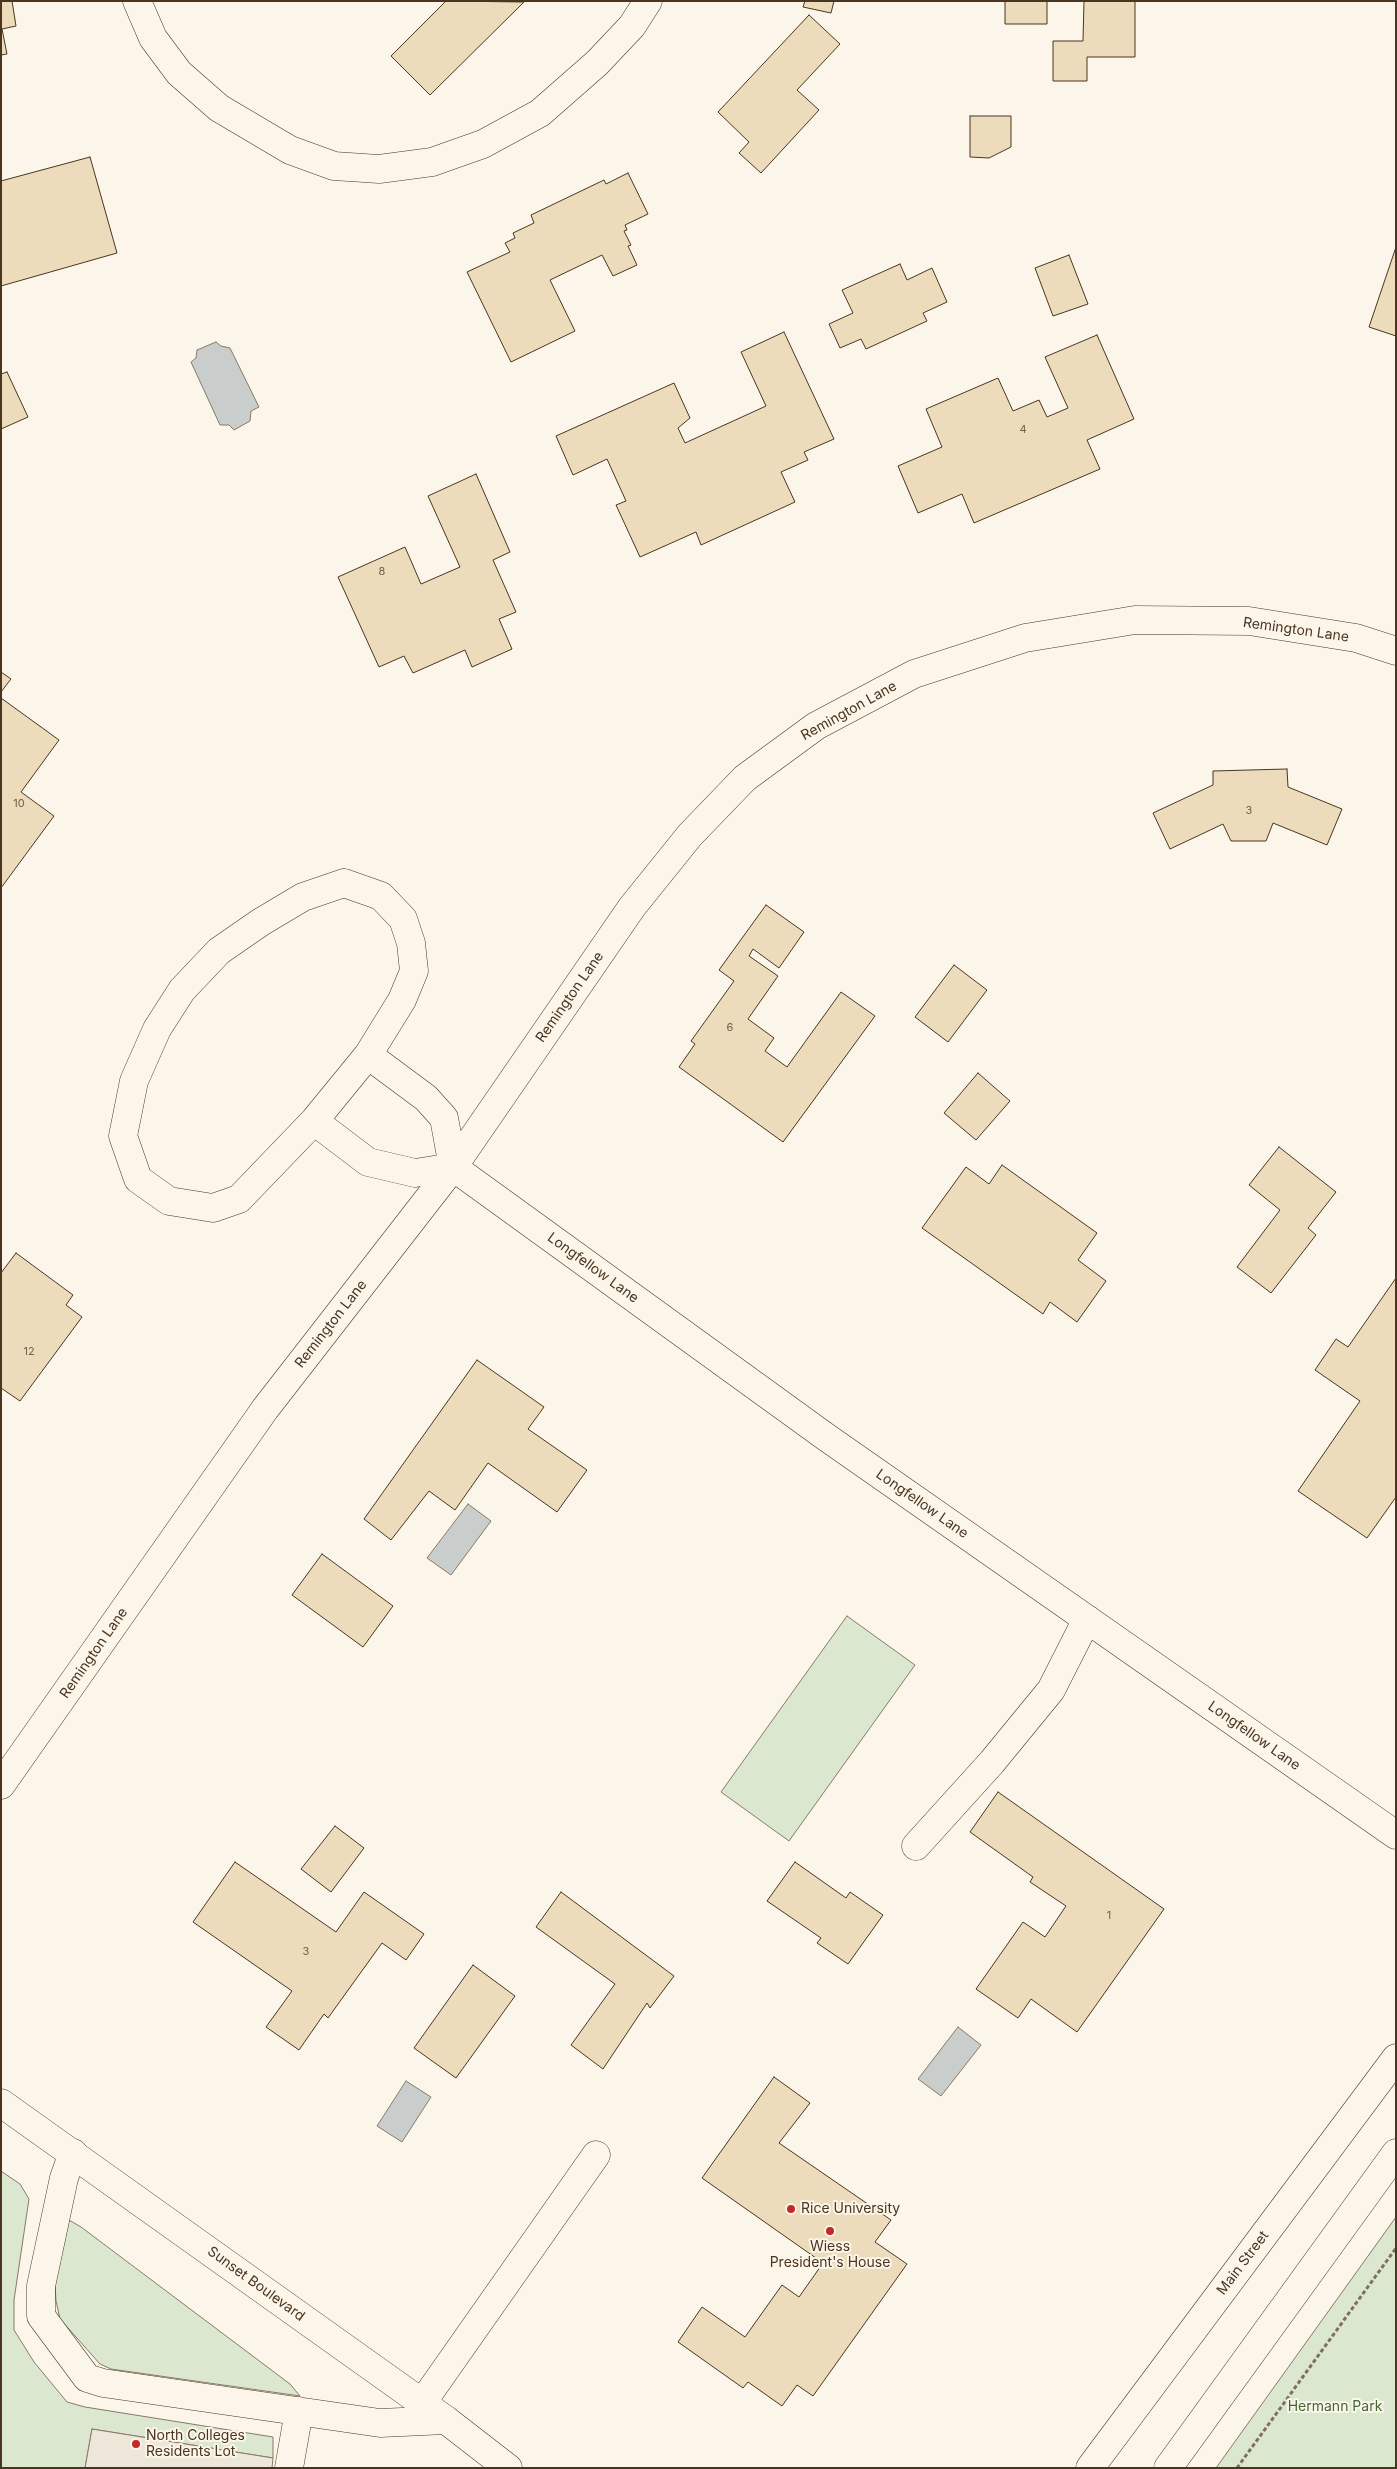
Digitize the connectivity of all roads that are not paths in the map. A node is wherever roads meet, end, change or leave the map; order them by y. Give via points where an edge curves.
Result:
1 (137, 1) edge
2 (648, 1) edge
3 (1396, 651) edge
4 (368, 1055) junction
5 (314, 1121) junction
6 (453, 1167) junction
7 (1087, 1619) junction
8 (1, 1785) edge
9 (1396, 1835) edge
10 (916, 1846) dead end
11 (1396, 2058) edge
12 (1, 2103) edge
13 (73, 2153) junction
14 (1396, 2153) edge
15 (596, 2155) dead end
16 (422, 2403) junction
17 (299, 2411) junction
18 (446, 2420) junction
19 (289, 2468) edge
20 (508, 2468) edge
21 (1090, 2468) edge
22 (1168, 2468) edge

1 - 2 street via 153,38 179,73 219,108 290,150 334,166 379,169 432,162 483,144 540,113 597,63 632,26
3 - 6 street, Remington Lane via 1356,638 1249,621 1135,620 1026,638 923,671 816,726 745,778 690,835 632,907
4 - 5 street
4 - 5 street via 402,1000 414,971 412,943 403,919 381,896 344,883 303,897 260,922 219,951 182,990 157,1028 134,1081 123,1136 138,1179 169,1201 213,1208 239,1199
4 - 6 street via 426,1098 444,1118
5 - 6 street via 368,1162 415,1173
6 - 7 street, Longfellow Lane via 826,1437
6 - 8 street, Remington Lane via 265,1409
7 - 9 street, Longfellow Lane
7 - 10 street via 1051,1690
11 - 21 street, Main Street
12 - 13 street, Sunset Boulevard
13 - 16 street, Sunset Boulevard
13 - 17 street via 64,2178 40,2301 41,2316 79,2369 87,2378 103,2383
14 - 22 street
15 - 16 street
16 - 18 street, Sunset Boulevard
17 - 18 street via 380,2423
17 - 19 street
18 - 20 street, Sunset Boulevard

